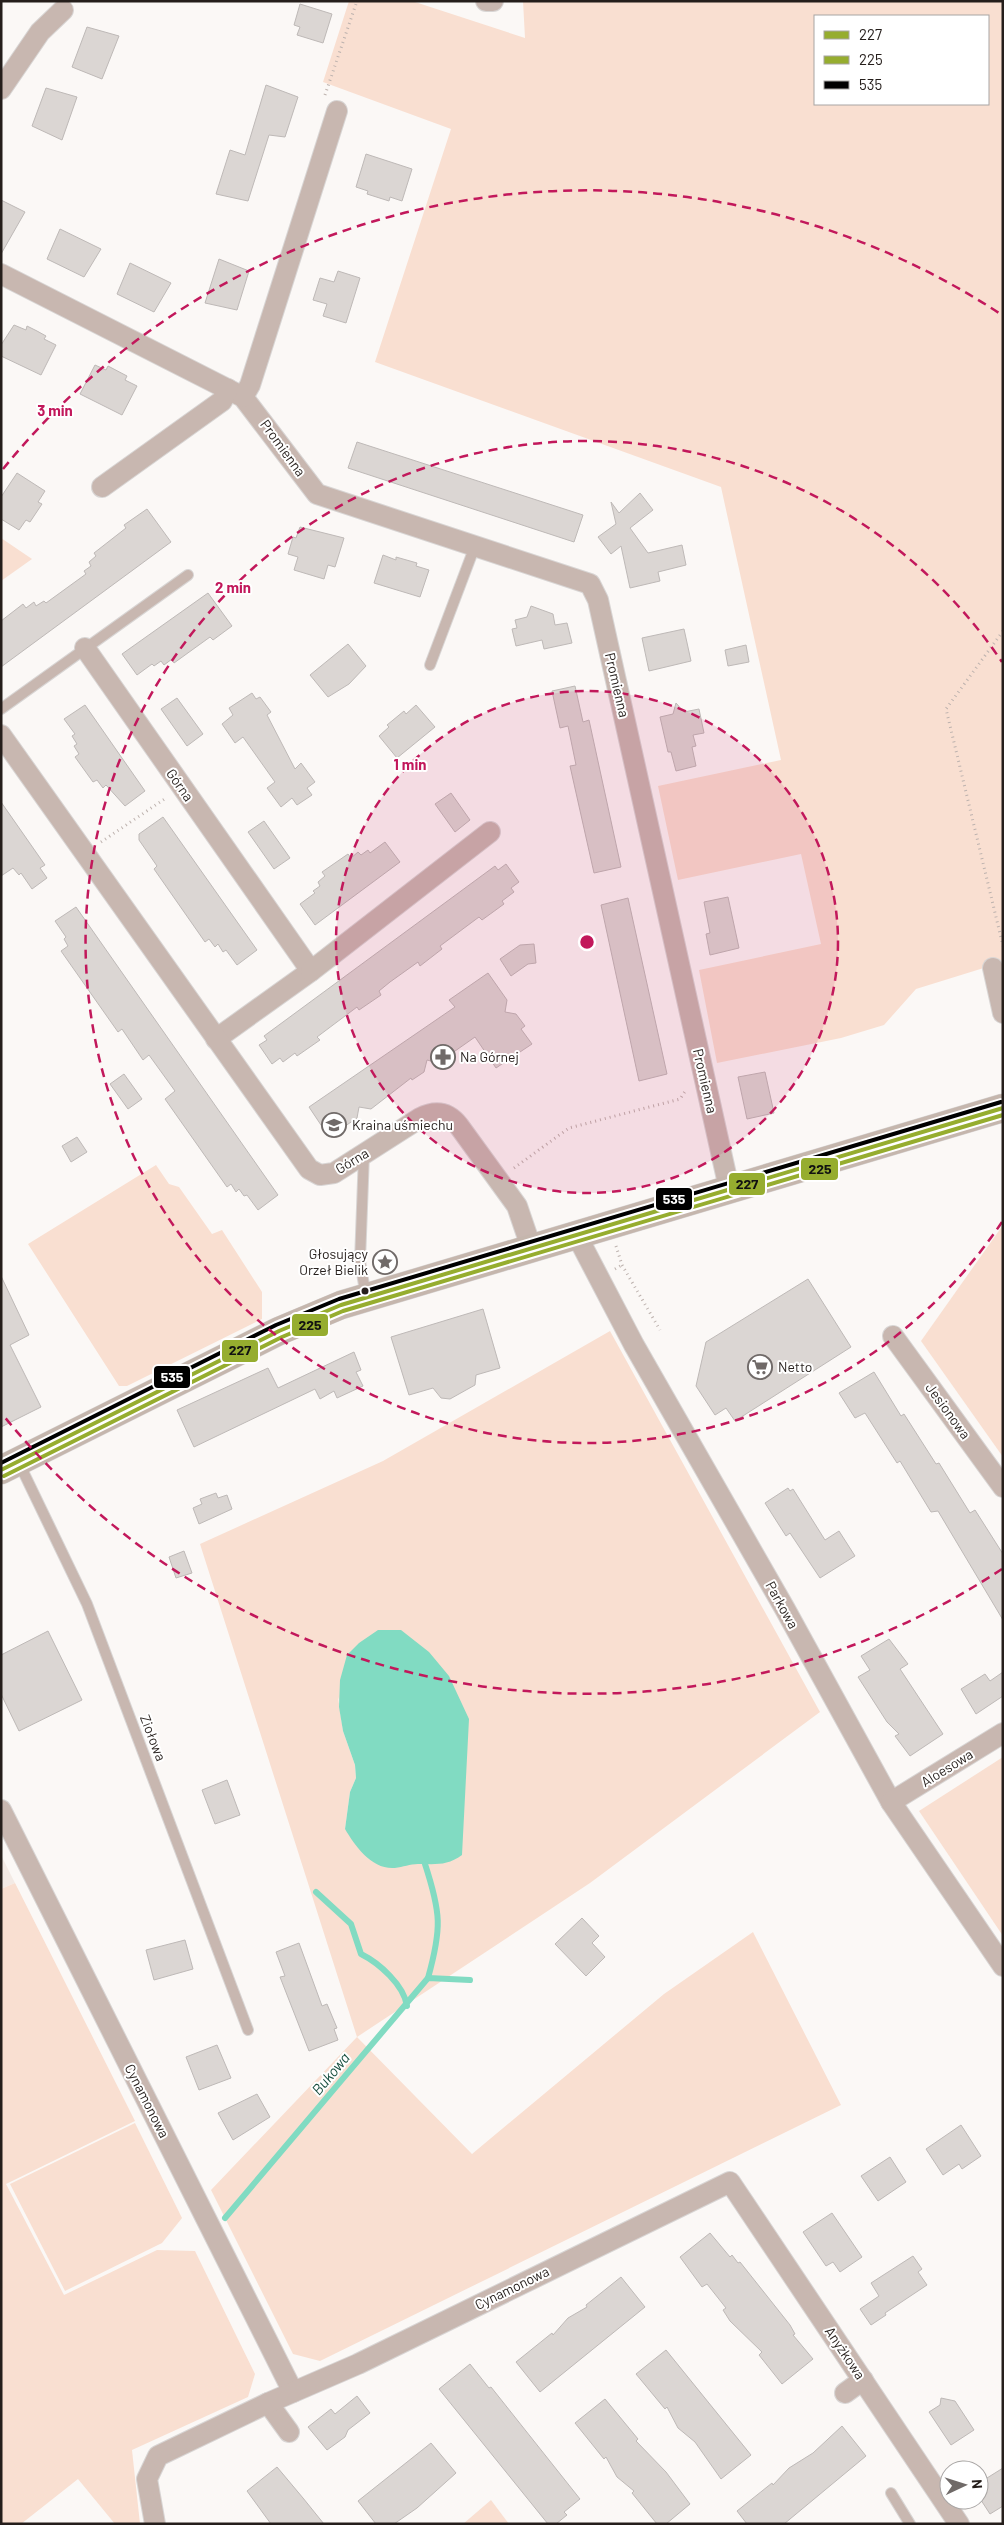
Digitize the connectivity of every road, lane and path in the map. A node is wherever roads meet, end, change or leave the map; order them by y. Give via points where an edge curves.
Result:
1 (357, 1) edge
2 (486, 1) edge
3 (493, 1) edge
4 (62, 10) dead end
5 (331, 78) dead end
6 (1, 89) edge
7 (337, 111) dead end
8 (1, 274) edge
9 (235, 393) junction
10 (102, 487) dead end
11 (475, 546) junction
12 (188, 575) dead end
13 (1003, 631) edge
14 (85, 648) junction
15 (430, 665) dead end
16 (1, 709) edge
17 (1, 735) edge
18 (182, 788) junction
19 (490, 832) dead end
20 (96, 845) dead end
21 (1003, 946) edge
22 (993, 968) dead end
23 (311, 971) junction
24 (1003, 1013) edge
25 (216, 1039) junction
26 (702, 1066) junction
27 (1003, 1108) edge
28 (364, 1154) junction
29 (509, 1172) dead end
30 (729, 1188) junction
31 (609, 1224) junction
32 (576, 1234) junction
33 (531, 1247) junction
34 (366, 1297) junction
35 (660, 1330) dead end
36 (893, 1336) dead end
37 (10, 1466) edge
38 (1003, 1487) edge
39 (1003, 1733) edge
40 (891, 1802) junction
41 (1, 1810) edge
42 (1003, 1966) edge
43 (248, 2030) dead end
44 (730, 2182) joint
45 (863, 2380) junction
46 (294, 2392) junction
47 (844, 2393) dead end
48 (268, 2403) junction
49 (289, 2432) dead end
50 (891, 2493) dead end
51 (155, 2524) edge
52 (910, 2524) edge
53 (959, 2524) edge

1 - 5 path
2 - 3 street
4 - 6 street via 40,32
7 - 9 street via 250,385
8 - 9 street, Promienna
9 - 10 street
9 - 11 street, Promienna via 317,494
11 - 15 lane
11 - 26 street, Promienna via 582,580 595,591
12 - 14 lane
13 - 21 path via 946,709
14 - 16 lane
14 - 18 street, Górna
17 - 25 street, Górna
18 - 20 path
18 - 23 street, Górna
19 - 23 street
22 - 24 street
23 - 25 street
25 - 28 street, Górna via 312,1171 320,1175 331,1174
26 - 29 path via 680,1099 570,1128
26 - 30 street, Promienna
27 - 30 street
28 - 33 street, Górna via 420,1118 433,1113 448,1116 459,1126 517,1206
28 - 34 lane via 360,1261
30 - 31 street
31 - 32 street
31 - 35 path via 622,1265
32 - 33 street
32 - 40 street, Parkowa via 634,1345
33 - 34 street
34 - 37 street via 292,1325
36 - 38 street, Jesionowa
37 - 43 lane, Ziołowa via 87,1604
39 - 40 street, Aloesowa
40 - 42 street, Parkowa
41 - 46 street, Cynamonowa
44 - 45 street, Anyżkowa
44 - 46 street, Cynamonowa via 358,2364
45 - 47 street
45 - 53 street, Anyżkowa
46 - 48 street, Cynamonowa
48 - 49 street
48 - 51 street, Cynamonowa via 158,2456 148,2479
50 - 52 lane

